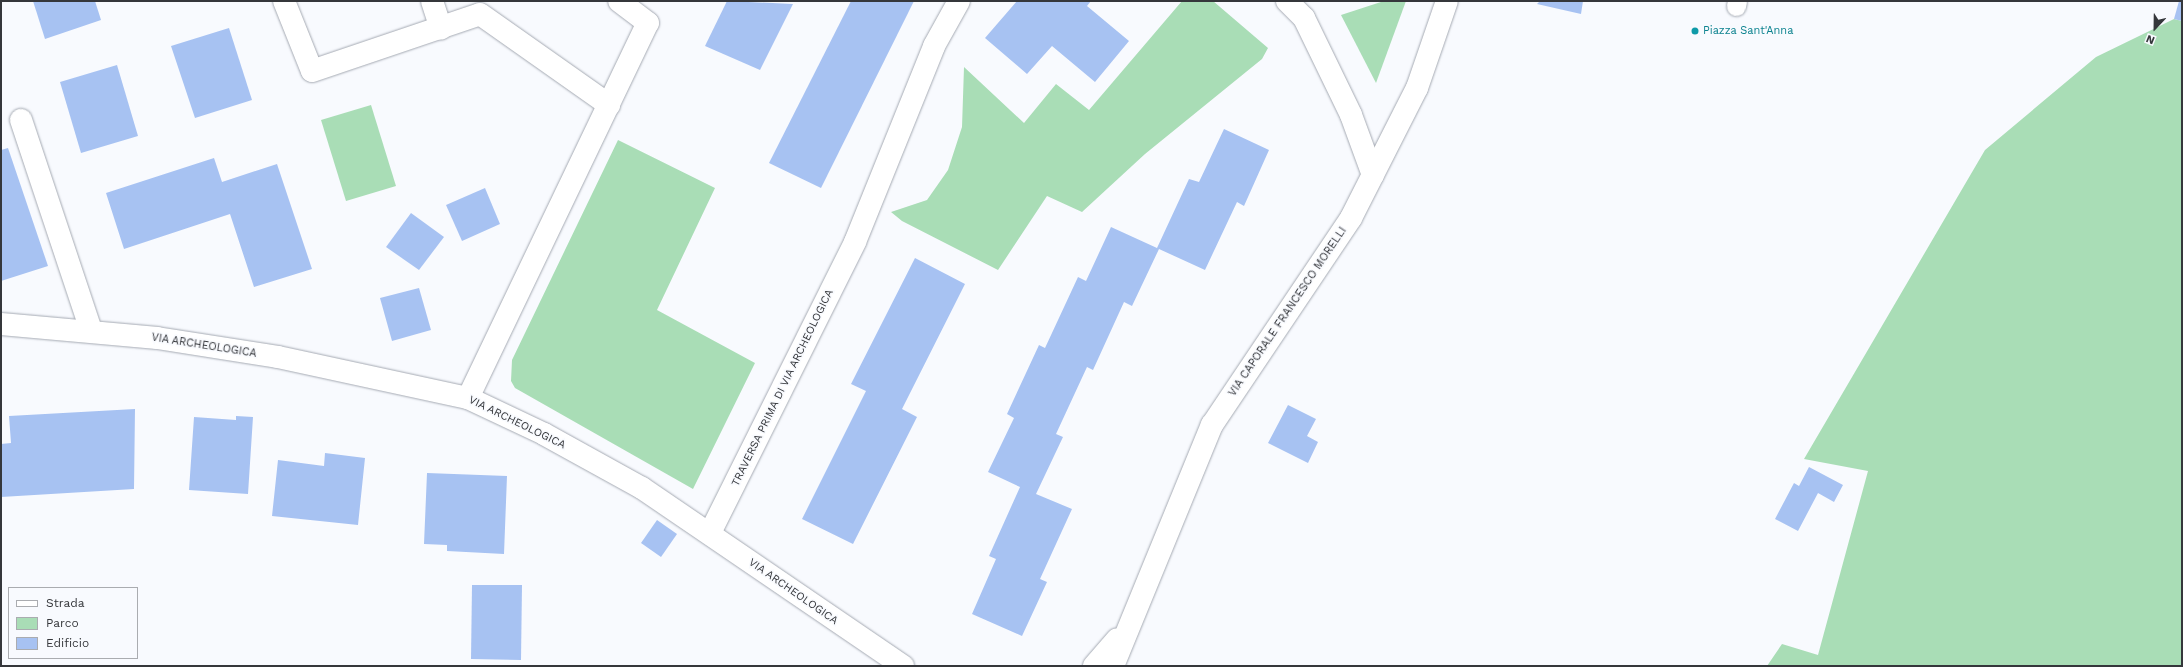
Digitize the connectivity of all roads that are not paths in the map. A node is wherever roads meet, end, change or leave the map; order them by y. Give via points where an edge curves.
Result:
1 (284, 1) edge
2 (432, 1) edge
3 (619, 1) edge
4 (959, 1) edge
5 (1287, 1) edge
6 (1447, 1) edge
7 (441, 29) junction
8 (609, 105) junction
9 (21, 120) dead end
10 (1373, 175) junction
11 (1, 324) edge
12 (91, 331) junction
13 (468, 398) junction
14 (710, 534) junction
15 (1131, 624) junction
16 (903, 666) edge
17 (1094, 666) edge
18 (1113, 666) edge

1 - 7 street via 312,71
2 - 7 street
3 - 8 street via 648,23
4 - 14 street, TRAVERSA PRIMA DI VIA ARCHEOLOGICA via 934,46 855,242
5 - 10 street via 1304,18 1351,115
6 - 10 street, VIA CAPORALE FRANCESCO MORELLI via 1417,88
7 - 8 street via 480,14
8 - 13 street
9 - 12 street
10 - 15 street, VIA CAPORALE FRANCESCO MORELLI via 1351,218 1212,425
11 - 12 street, VIA ARCHEOLOGICA
12 - 13 street, VIA ARCHEOLOGICA via 278,357
13 - 14 street, VIA ARCHEOLOGICA via 544,434 642,488
14 - 16 street, VIA ARCHEOLOGICA
15 - 17 street
15 - 18 street, VIA CAPORALE FRANCESCO MORELLI

